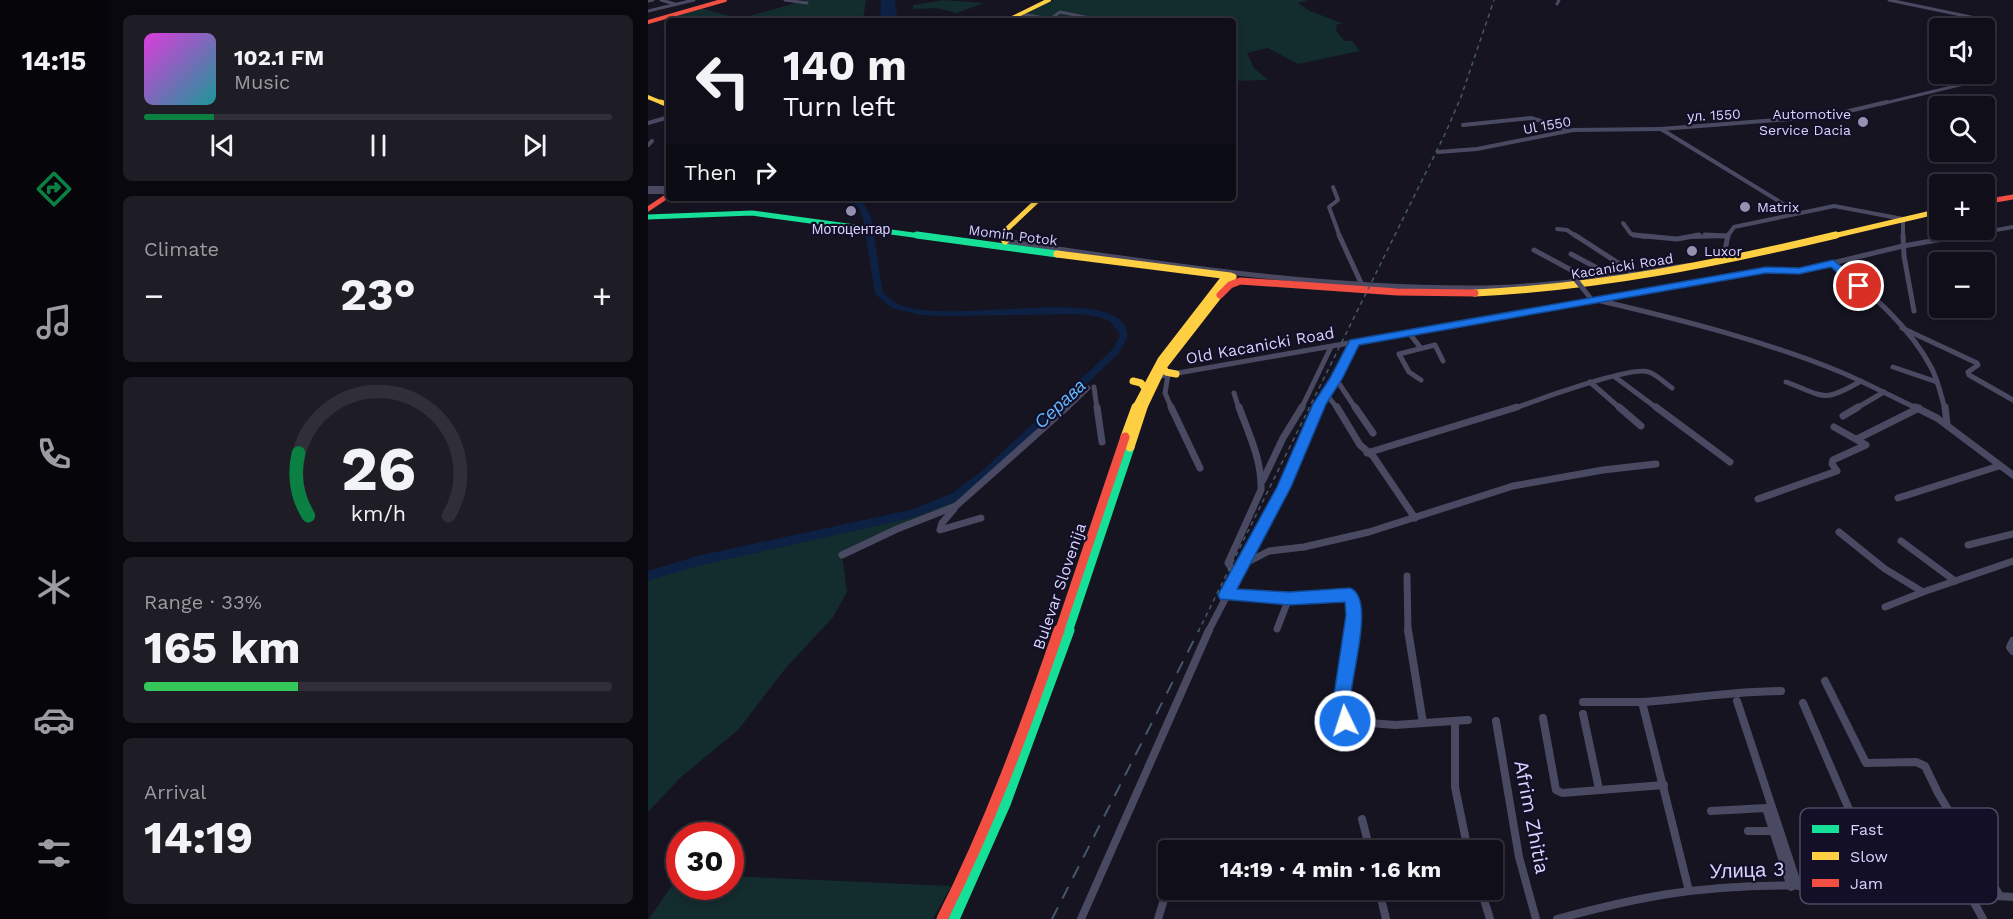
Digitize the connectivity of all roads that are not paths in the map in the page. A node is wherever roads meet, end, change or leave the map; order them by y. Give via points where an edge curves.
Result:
1 (653, 0) edge
2 (661, 0) edge
3 (694, 0) edge
4 (723, 0) edge
5 (785, 0) edge
6 (1049, 0) edge
7 (1889, 0) edge
8 (648, 1) edge
9 (807, 3) dead end
10 (676, 4) junction
11 (648, 11) edge
12 (1021, 14) junction
13 (1012, 18) edge
14 (1044, 18) edge
15 (1051, 18) edge
16 (1089, 18) edge
17 (1976, 18) edge
18 (650, 21) edge
19 (1964, 84) edge
20 (650, 96) edge
21 (666, 103) edge
22 (666, 118) edge
23 (648, 125) edge
24 (1463, 125) dead end
25 (1661, 129) junction
26 (1572, 130) junction
27 (652, 141) dead end
28 (649, 148) edge
29 (1437, 152) dead end
30 (1333, 187) dead end
31 (648, 190) edge
32 (666, 192) edge
33 (666, 194) edge
34 (2013, 197) edge
35 (1995, 200) edge
36 (1037, 201) edge
37 (648, 209) edge
38 (1798, 213) junction
39 (1929, 213) edge
40 (652, 216) edge
41 (1903, 219) junction
42 (1623, 223) dead end
43 (2013, 227) edge
44 (1557, 230) dead end
45 (1727, 236) junction
46 (1005, 241) junction
47 (993, 246) junction
48 (1903, 246) junction
49 (1024, 250) junction
50 (1534, 250) dead end
51 (1571, 254) dead end
52 (1723, 261) junction
53 (1833, 263) junction
54 (1705, 265) junction
55 (1147, 267) junction
56 (1635, 274) junction
57 (1230, 276) junction
58 (1612, 277) junction
59 (1586, 278) junction
60 (1576, 280) junction
61 (1362, 285) junction
62 (1338, 290) junction
63 (1220, 295) junction
64 (1592, 300) junction
65 (1914, 310) dead end
66 (1902, 327) junction
67 (1409, 333) junction
68 (1174, 342) junction
69 (1354, 343) junction
70 (1331, 347) junction
71 (1420, 347) junction
72 (1443, 361) dead end
73 (1163, 367) junction
74 (1893, 367) dead end
75 (1172, 374) junction
76 (1615, 376) junction
77 (1154, 378) junction
78 (1336, 379) junction
79 (1421, 380) dead end
80 (1133, 381) dead end
81 (1861, 381) junction
82 (1590, 382) junction
83 (1786, 382) dead end
84 (1936, 382) junction
85 (1145, 387) junction
86 (1672, 388) dead end
87 (1884, 392) junction
88 (1234, 393) dead end
89 (1326, 394) junction
90 (2013, 400) edge
91 (1919, 408) junction
92 (1843, 416) dead end
93 (1947, 424) junction
94 (1641, 426) dead end
95 (1834, 427) dead end
96 (1373, 433) dead end
97 (1857, 439) junction
98 (1102, 442) dead end
99 (1367, 453) junction
100 (1730, 462) dead end
101 (1656, 464) dead end
102 (2000, 466) junction
103 (1200, 468) dead end
104 (2013, 476) edge
105 (1262, 480) junction
106 (1898, 498) dead end
107 (1758, 499) dead end
108 (956, 506) junction
109 (981, 518) dead end
110 (1415, 518) junction
111 (1839, 532) dead end
112 (2013, 534) edge
113 (1901, 541) dead end
114 (1968, 545) dead end
115 (842, 555) dead end
116 (2013, 561) edge
117 (1241, 566) junction
118 (1236, 575) junction
119 (1407, 576) dead end
120 (1954, 581) junction
121 (1923, 592) junction
122 (1226, 595) junction
123 (1289, 598) junction
124 (1886, 607) dead end
125 (1277, 629) dead end
126 (2013, 641) edge
127 (2013, 651) edge
128 (1824, 681) dead end
129 (1781, 691) dead end
130 (1737, 701) dead end
131 (1583, 702) dead end
132 (1642, 702) junction
133 (1803, 703) dead end
134 (1583, 714) dead end
135 (1542, 718) dead end
136 (1468, 720) dead end
137 (1496, 721) dead end
138 (1455, 722) junction
139 (1422, 723) junction
140 (1664, 785) junction
141 (1599, 789) junction
142 (1848, 808) edge
143 (1947, 808) edge
144 (1711, 811) dead end
145 (1362, 819) dead end
146 (1748, 831) dead end
147 (1774, 831) junction
148 (1367, 840) edge
149 (1466, 840) edge
150 (1794, 886) junction
151 (1800, 886) edge
152 (1689, 891) junction
153 (1998, 893) edge
154 (2000, 896) joint
155 (2013, 897) edge
156 (1164, 900) edge
157 (1381, 900) edge
158 (1484, 900) edge
159 (1975, 904) edge
160 (942, 919) edge
161 (954, 919) edge
162 (1081, 919) edge
163 (1158, 919) edge
164 (1386, 919) edge
165 (1490, 919) edge
166 (1536, 919) edge
167 (1557, 919) edge
168 (1983, 919) edge

1 - 8 street
2 - 10 street
3 - 10 street
4 - 18 street
4 - 18 street
5 - 9 street
6 - 12 street
7 - 17 street
10 - 11 street
12 - 13 street
12 - 14 street
15 - 16 street via 1060,12
19 - 25 street, ул. 1550 via 1814,118
20 - 21 street
22 - 23 street
24 - 26 street via 1531,118
25 - 26 street, Ul 1550
25 - 38 street, ул. 1550
26 - 29 street, Ul 1550 via 1477,149
27 - 28 street
30 - 61 street via 1338,200 1329,207 1332,220
31 - 32 street
33 - 37 street
34 - 35 street
36 - 46 street via 1005,231
38 - 41 street via 1839,206
38 - 45 street via 1734,227
39 - 41 street, Kacanicki Road
40 - 47 street, Momin Potok via 765,214
41 - 48 street
41 - 52 street, Kacanicki Road
42 - 45 street via 1636,236
43 - 48 street, Old Kacanicki Road
44 - 56 street via 1567,230
45 - 52 street
46 - 47 street
46 - 49 street
46 - 61 street
47 - 49 street, Momin Potok
48 - 53 street, Old Kacanicki Road
48 - 65 street
49 - 55 street, Momin Potok
50 - 59 street
51 - 58 street
52 - 54 street, Kacanicki Road
53 - 64 street, Old Kacanicki Road via 1799,271 1766,270
53 - 66 street
54 - 56 street
54 - 62 street, Kacanicki Road via 1619,282 1509,293
55 - 57 street, Momin Potok
55 - 68 street via 1215,281 1214,289
56 - 58 street
57 - 62 street, Momin Potok
57 - 63 street, Bulevar Slovenija
57 - 68 street, Bulevar Slovenija
58 - 59 street
59 - 60 street
60 - 61 street via 1485,288
60 - 64 street, bridge
62 - 63 street via 1240,281
63 - 73 street, Bulevar Slovenija
64 - 67 street, Old Kacanicki Road
64 - 81 street via 1674,318
66 - 84 street via 1928,362
66 - 90 street via 1977,363 1969,375
67 - 69 street, Old Kacanicki Road
67 - 71 street
68 - 77 street, Bulevar Slovenija
69 - 70 street, Old Kacanicki Road
69 - 78 street
70 - 75 street, Old Kacanicki Road
70 - 105 street
71 - 72 street via 1435,345
71 - 79 street via 1399,356 1409,372
73 - 75 street
73 - 77 street, Bulevar Slovenija
74 - 84 street
75 - 77 street, Old Kacanicki Road
75 - 103 street via 1165,393
76 - 82 street
76 - 86 street via 1647,371
76 - 100 street
77 - 85 street, Bulevar Slovenija
77 - 161 street, Bulevar Slovenija via 1019,772
78 - 89 street
78 - 96 street
80 - 85 street
81 - 83 street via 1831,397
81 - 87 street
82 - 94 street
82 - 99 street via 1481,420
84 - 93 street
85 - 160 street, Bulevar Slovenija via 1008,776
87 - 91 street
87 - 92 street
88 - 105 street via 1252,437
89 - 99 street
89 - 117 street via 1284,487
91 - 93 street
91 - 97 street
93 - 102 street
95 - 97 street
97 - 107 street via 1866,445 1833,460 1838,471
98 - 108 street via 1091,388
99 - 110 street via 1373,456
101 - 110 street via 1513,486
102 - 104 street
102 - 106 street
105 - 118 street via 1262,490 1228,562
108 - 109 street via 940,530
108 - 115 street
110 - 117 street via 1304,547 1269,551
111 - 121 street via 1885,569
112 - 114 street
113 - 120 street
116 - 120 street
117 - 118 street
118 - 122 street
119 - 139 street via 1408,636
120 - 121 street
121 - 124 street
122 - 123 street
122 - 162 street
123 - 125 street
123 - 139 street via 1345,594 1353,598 1353,632 1342,695 1345,721
126 - 127 street
128 - 143 street via 1866,763 1916,762 1925,766
129 - 132 street
130 - 150 street
131 - 132 street
132 - 140 street
133 - 142 street
134 - 141 street
135 - 141 street via 1556,790 1562,793
136 - 138 street
137 - 166 street, Afrim Zhitia via 1519,857
138 - 139 street
138 - 149 street via 1455,787
140 - 141 street
140 - 152 street
144 - 147 street via 1766,808
145 - 148 street
146 - 147 street
147 - 150 street
150 - 151 street, Улица 3
150 - 152 street, Улица 3
152 - 167 street, Улица 3 via 1597,907
153 - 154 street
154 - 155 street, Улица 3
156 - 163 street
157 - 164 street
158 - 165 street
159 - 168 street

